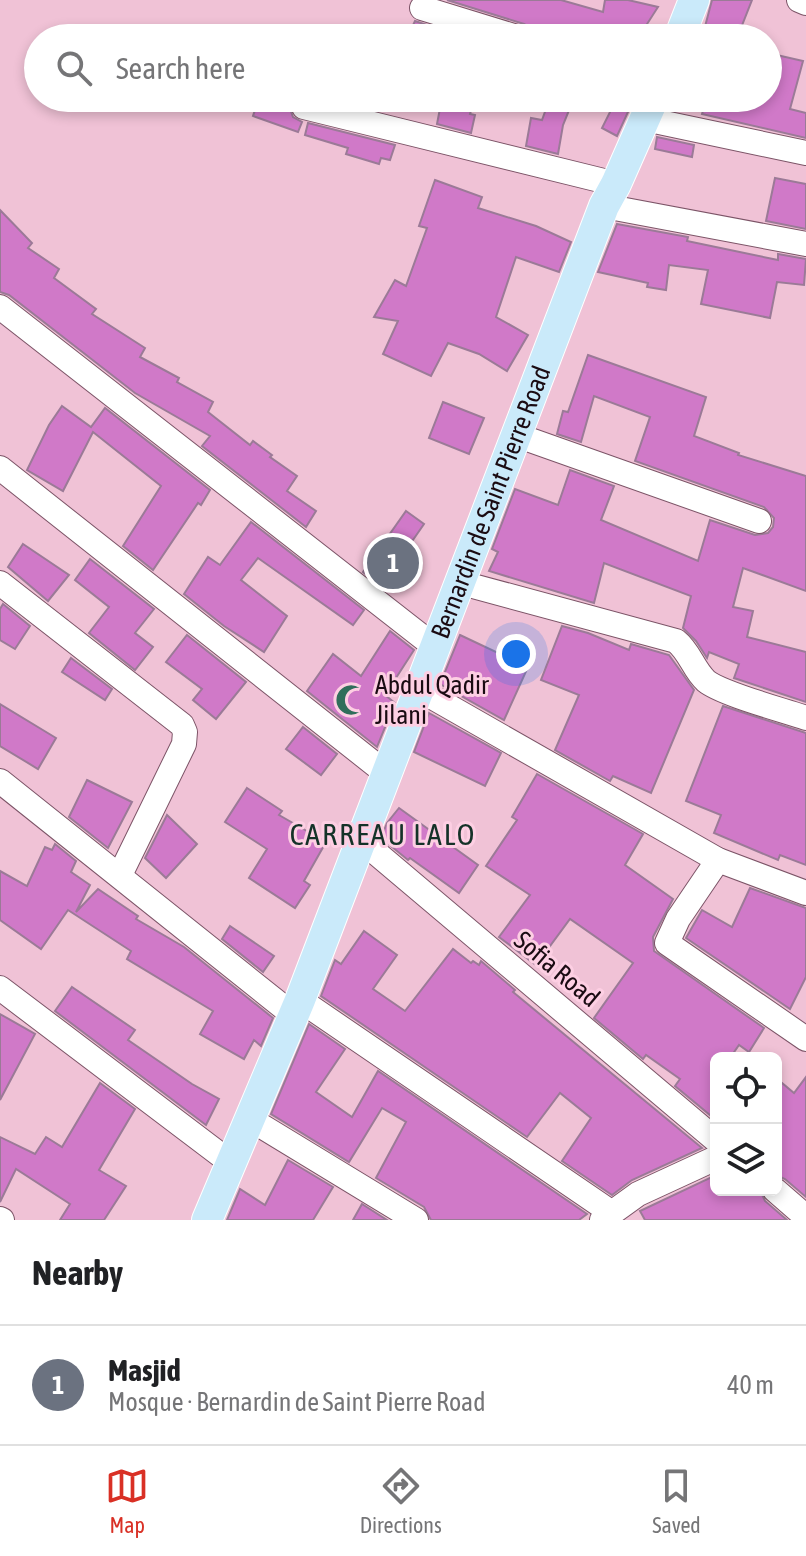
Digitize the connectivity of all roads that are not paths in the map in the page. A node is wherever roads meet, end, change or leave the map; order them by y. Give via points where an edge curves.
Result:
1 (694, 0) edge
2 (799, 0) edge
3 (806, 3) edge
4 (422, 8) dead end
5 (474, 24) edge
6 (685, 24) edge
7 (321, 112) edge
8 (648, 112) edge
9 (664, 112) edge
10 (806, 153) edge
11 (610, 195) junction
12 (806, 244) edge
13 (0, 307) edge
14 (516, 435) junction
15 (0, 468) edge
16 (759, 521) dead end
17 (458, 582) junction
18 (0, 583) edge
19 (435, 647) junction
20 (420, 690) junction
21 (806, 718) edge
22 (387, 774) junction
23 (0, 781) edge
24 (362, 841) junction
25 (718, 860) junction
26 (120, 875) junction
27 (806, 893) edge
28 (0, 988) edge
29 (297, 1007) junction
30 (806, 1039) edge
31 (250, 1119) junction
32 (710, 1135) edge
33 (710, 1161) edge
34 (231, 1163) junction
35 (782, 1196) edge
36 (607, 1216) edge
37 (806, 1217) edge
38 (207, 1220) edge
39 (416, 1220) edge

1 - 6 main road
2 - 3 street
4 - 5 street
7 - 11 street
8 - 11 main road, Bernardin de Saint Pierre Road
9 - 10 street
11 - 12 street
11 - 14 main road, Bernardin de Saint Pierre Road
13 - 19 street
14 - 16 street
14 - 17 main road, Bernardin de Saint Pierre Road
15 - 22 street
17 - 19 main road, Bernardin de Saint Pierre Road
17 - 21 street via 676,641 716,687
18 - 26 street via 185,732 184,744
19 - 20 main road, Bernardin de Saint Pierre Road
20 - 22 main road, Bernardin de Saint Pierre Road
20 - 25 street
22 - 24 main road, Bernardin de Saint Pierre Road
23 - 26 street
24 - 29 main road, Bernardin de Saint Pierre Road
24 - 32 street, Sofia Road
25 - 27 street
25 - 30 street via 667,943
26 - 29 street
28 - 34 street
29 - 31 main road, Bernardin de Saint Pierre Road
29 - 36 street
31 - 34 main road, Bernardin de Saint Pierre Road
31 - 39 street
33 - 36 street via 638,1194
34 - 38 main road, Bernardin de Saint Pierre Road
35 - 37 street

